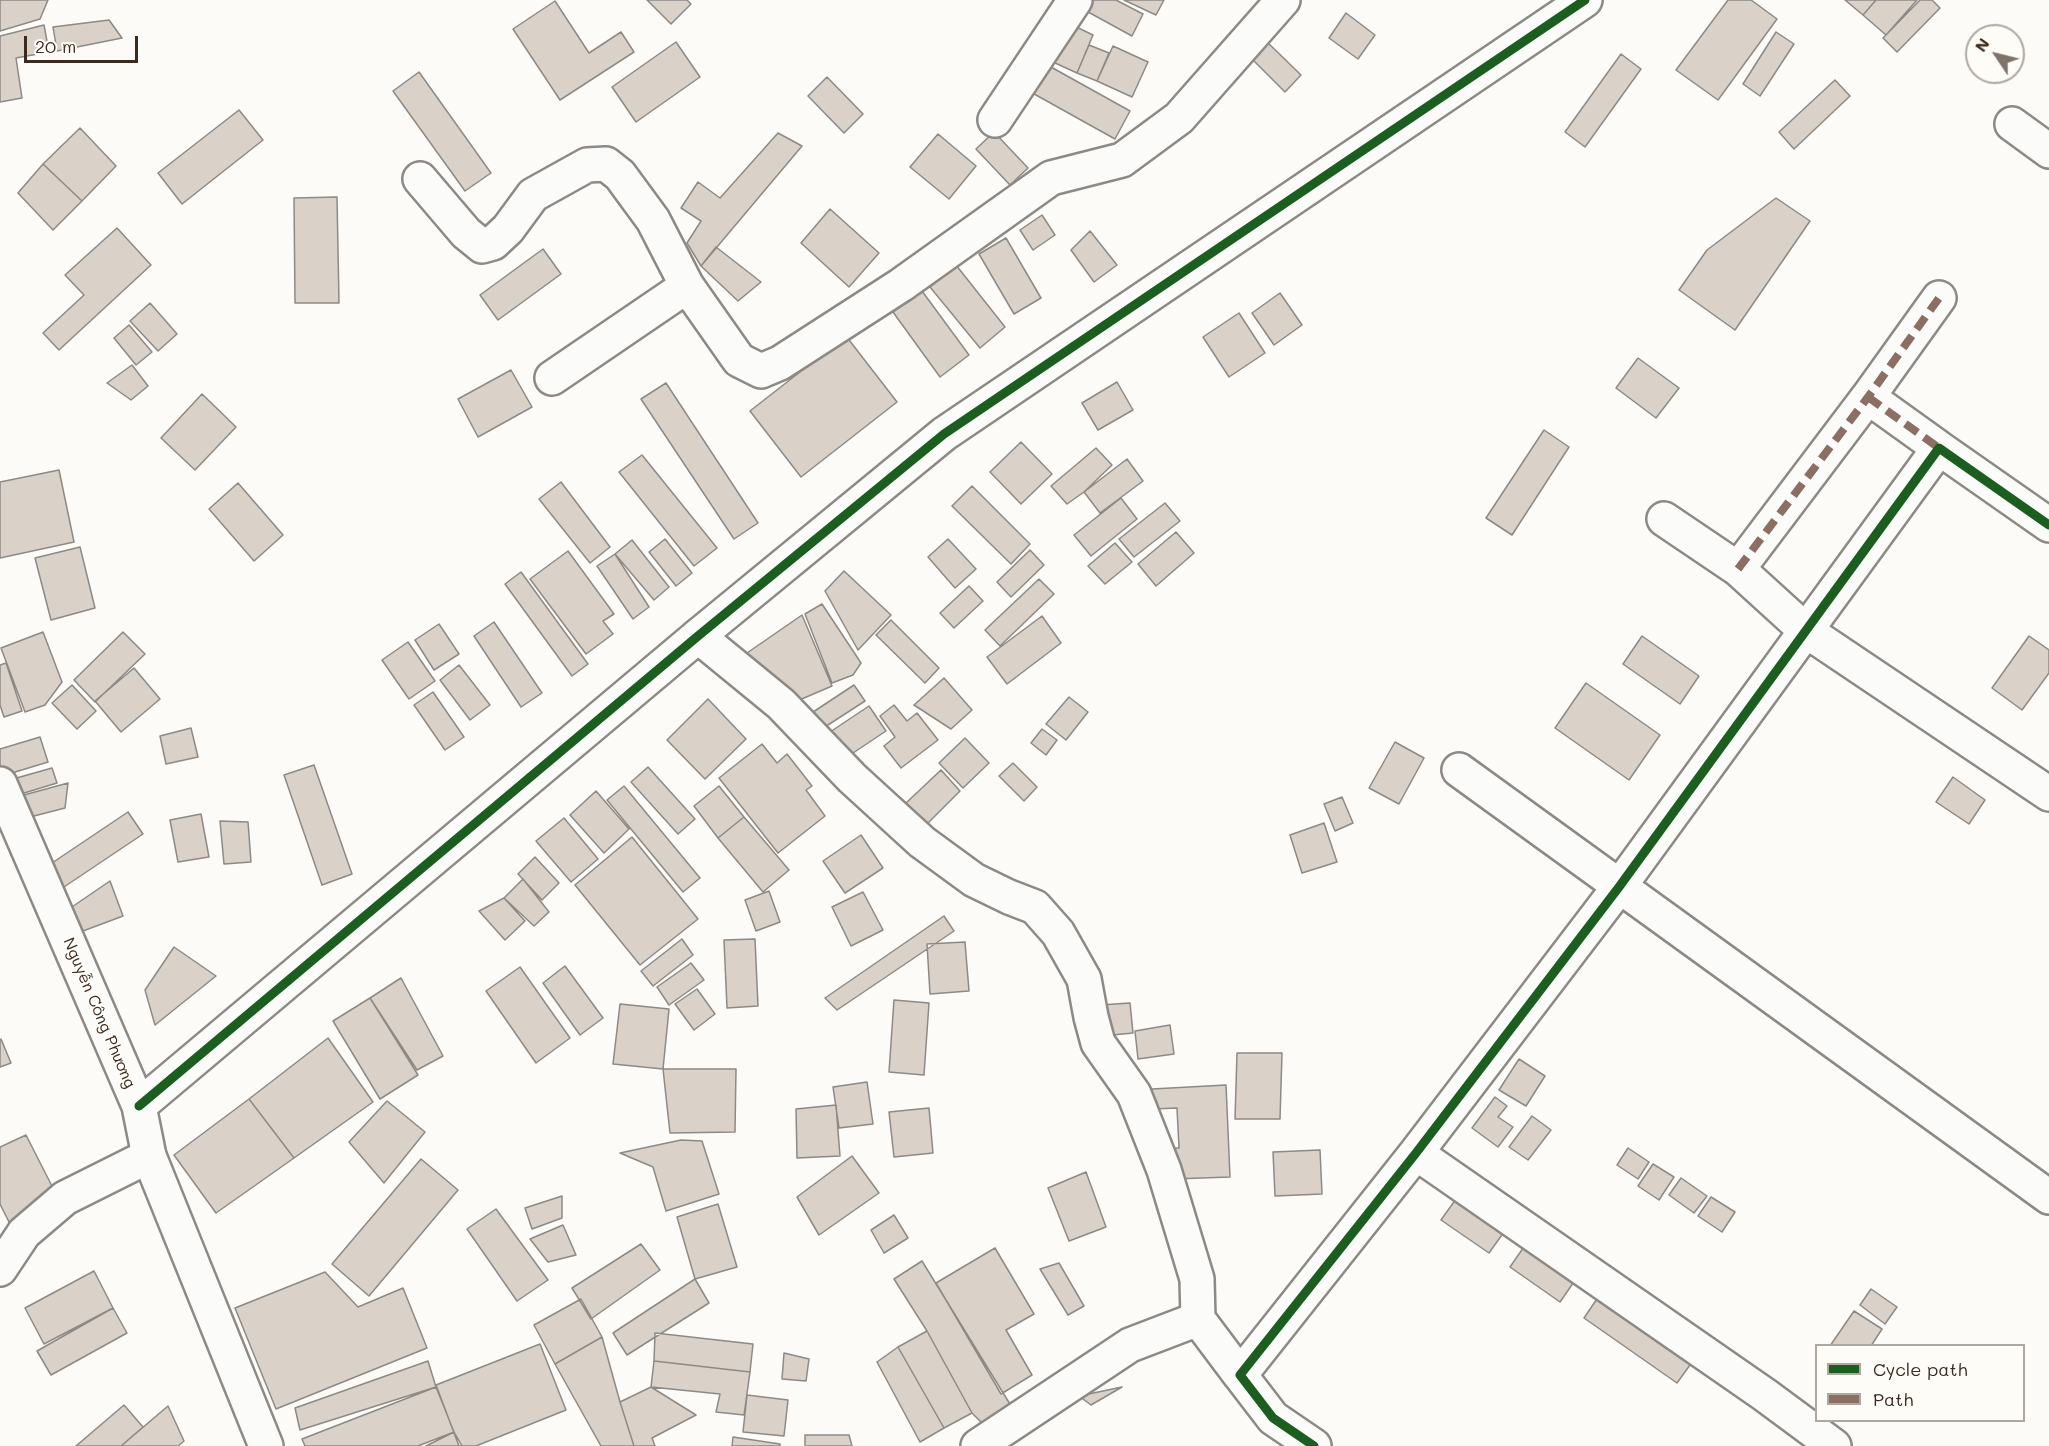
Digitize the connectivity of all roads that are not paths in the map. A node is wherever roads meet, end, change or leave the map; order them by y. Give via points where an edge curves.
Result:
1 (1075, 0) edge
2 (1283, 0) edge
3 (1585, 0) edge
4 (995, 120) dead end
5 (2012, 124) dead end
6 (2049, 151) edge
7 (420, 179) dead end
8 (687, 286) junction
9 (1939, 298) dead end
10 (552, 378) dead end
11 (1868, 397) junction
12 (1939, 448) junction
13 (1664, 519) dead end
14 (2049, 525) edge
15 (1738, 569) junction
16 (1805, 630) junction
17 (698, 636) junction
18 (1460, 770) dead end
19 (0, 784) edge
20 (2049, 794) edge
21 (1619, 887) junction
22 (140, 1106) junction
23 (1416, 1153) junction
24 (149, 1156) junction
25 (2049, 1197) edge
26 (0, 1269) edge
27 (1198, 1319) junction
28 (1240, 1375) junction
29 (266, 1446) edge
30 (978, 1446) edge
31 (1314, 1446) edge
32 (1834, 1446) edge

1 - 4 street
2 - 8 street via 1179,118 1122,160 1051,178 901,285 780,363 761,371 739,360
3 - 17 street via 944,434
5 - 6 street
7 - 8 street via 482,246 493,243 508,229 533,195 587,165 606,164 620,175 653,220
8 - 10 street
9 - 11 street
11 - 12 street
11 - 15 street
12 - 14 street
12 - 16 street
13 - 15 street
15 - 16 street
16 - 20 street
16 - 21 street
17 - 22 street
17 - 27 street via 781,704 852,778 922,842 974,880 1035,907 1058,933 1084,979 1098,1043 1134,1094 1164,1170 1197,1279
18 - 21 street
19 - 22 street, Nguyễn Công Phương
21 - 23 street
21 - 25 street
22 - 24 street, Nguyễn Công Phương
23 - 28 street
23 - 32 street
24 - 26 street via 65,1198 24,1233
24 - 29 street, Nguyễn Công Phương
27 - 28 street
27 - 30 street via 1130,1345
28 - 31 street via 1273,1418

